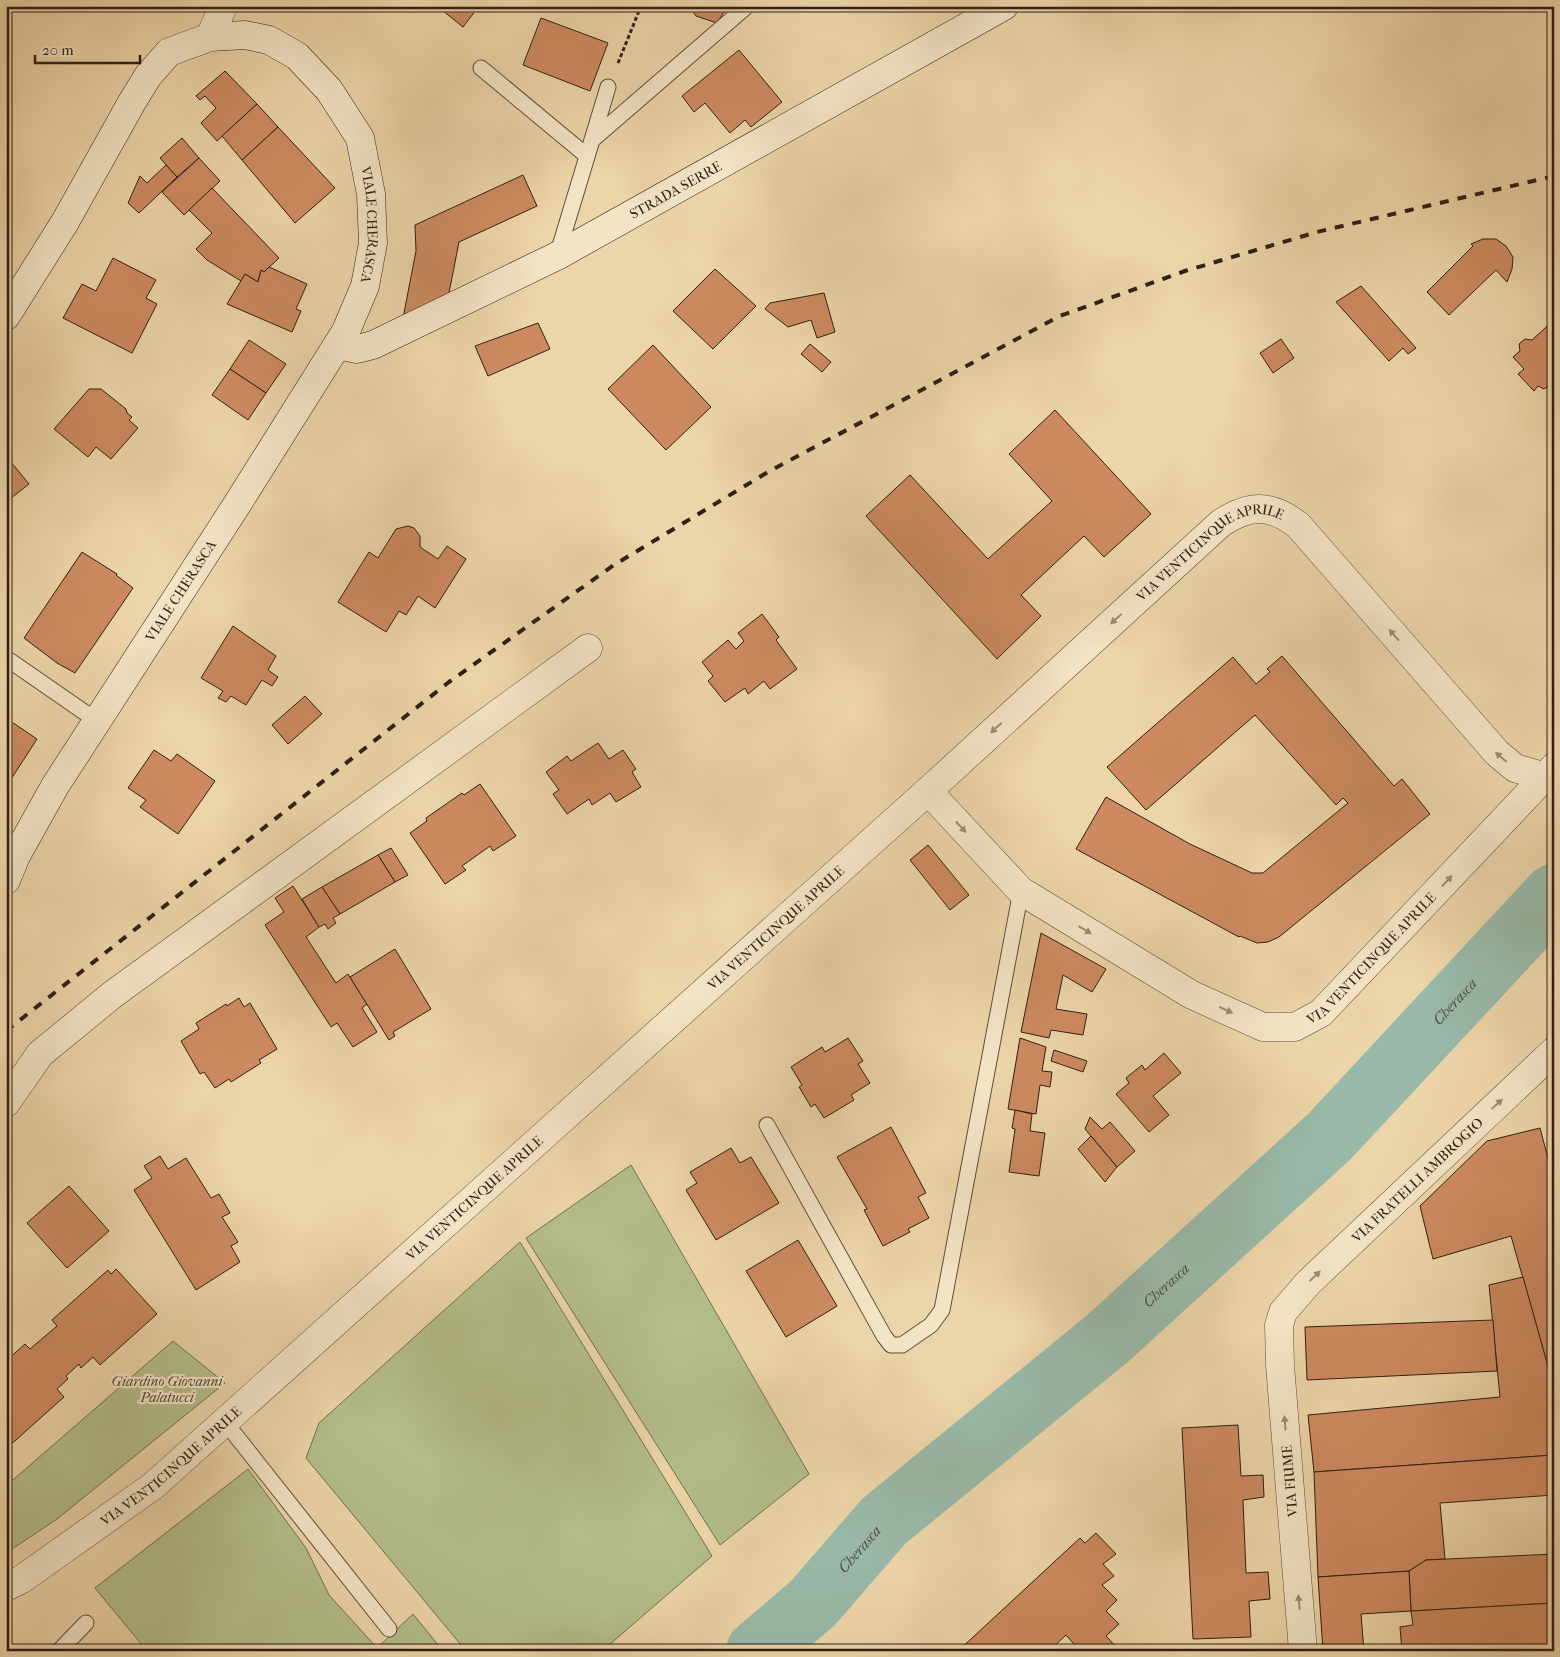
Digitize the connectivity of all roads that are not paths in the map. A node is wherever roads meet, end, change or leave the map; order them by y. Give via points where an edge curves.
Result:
1 (223, 6) edge
2 (747, 6) edge
3 (1004, 6) edge
4 (210, 37) junction
5 (481, 68) dead end
6 (608, 87) road end
7 (592, 140) junction
8 (587, 156) junction
9 (557, 256) junction
10 (6, 316) edge
11 (338, 345) junction
12 (588, 648) dead end
13 (6, 658) edge
14 (96, 721) junction
15 (1549, 772) edge
16 (928, 791) junction
17 (6, 880) edge
18 (1021, 891) junction
19 (1554, 1051) edge
20 (6, 1103) edge
21 (766, 1125) dead end
22 (1283, 1312) joint
23 (225, 1422) junction
24 (6, 1587) edge
25 (86, 1622) dead end
26 (389, 1629) dead end
27 (59, 1651) edge
28 (1303, 1651) edge

1 - 4 street
2 - 7 lane
3 - 9 street, STRADA SERRE
4 - 10 street, VIALE CHERASCA via 169,52 148,76 65,222
4 - 11 street, VIALE CHERASCA via 245,35 269,40 298,56 329,90 360,138 371,194 372,243 365,286
5 - 8 lane
6 - 7 lane
7 - 8 lane
8 - 9 lane
9 - 11 street, STRADA SERRE via 372,345 357,349
11 - 14 street, VIALE CHERASCA
12 - 20 street via 112,995 40,1054
13 - 14 lane
14 - 17 street, VIALE CHERASCA via 55,786
15 -> 16 street, VIA VENTICINQUE APRILE via 1515,768 1496,753 1298,525 1284,515 1251,509 1221,523
18 -> 15 street, VIA VENTICINQUE APRILE via 1192,995 1263,1027 1295,1027 1321,1014
16 -> 18 street, VIA VENTICINQUE APRILE
16 - 23 street, VIA VENTICINQUE APRILE
18 - 21 lane via 942,1310 931,1325 902,1345 891,1345
22 -> 19 street, VIA FRATELLI AMBROGIO via 1308,1283
28 -> 22 street, VIA FIUME via 1280,1365 1279,1325
23 - 24 street, VIA VENTICINQUE APRILE via 154,1486
23 - 26 lane
25 - 27 lane

